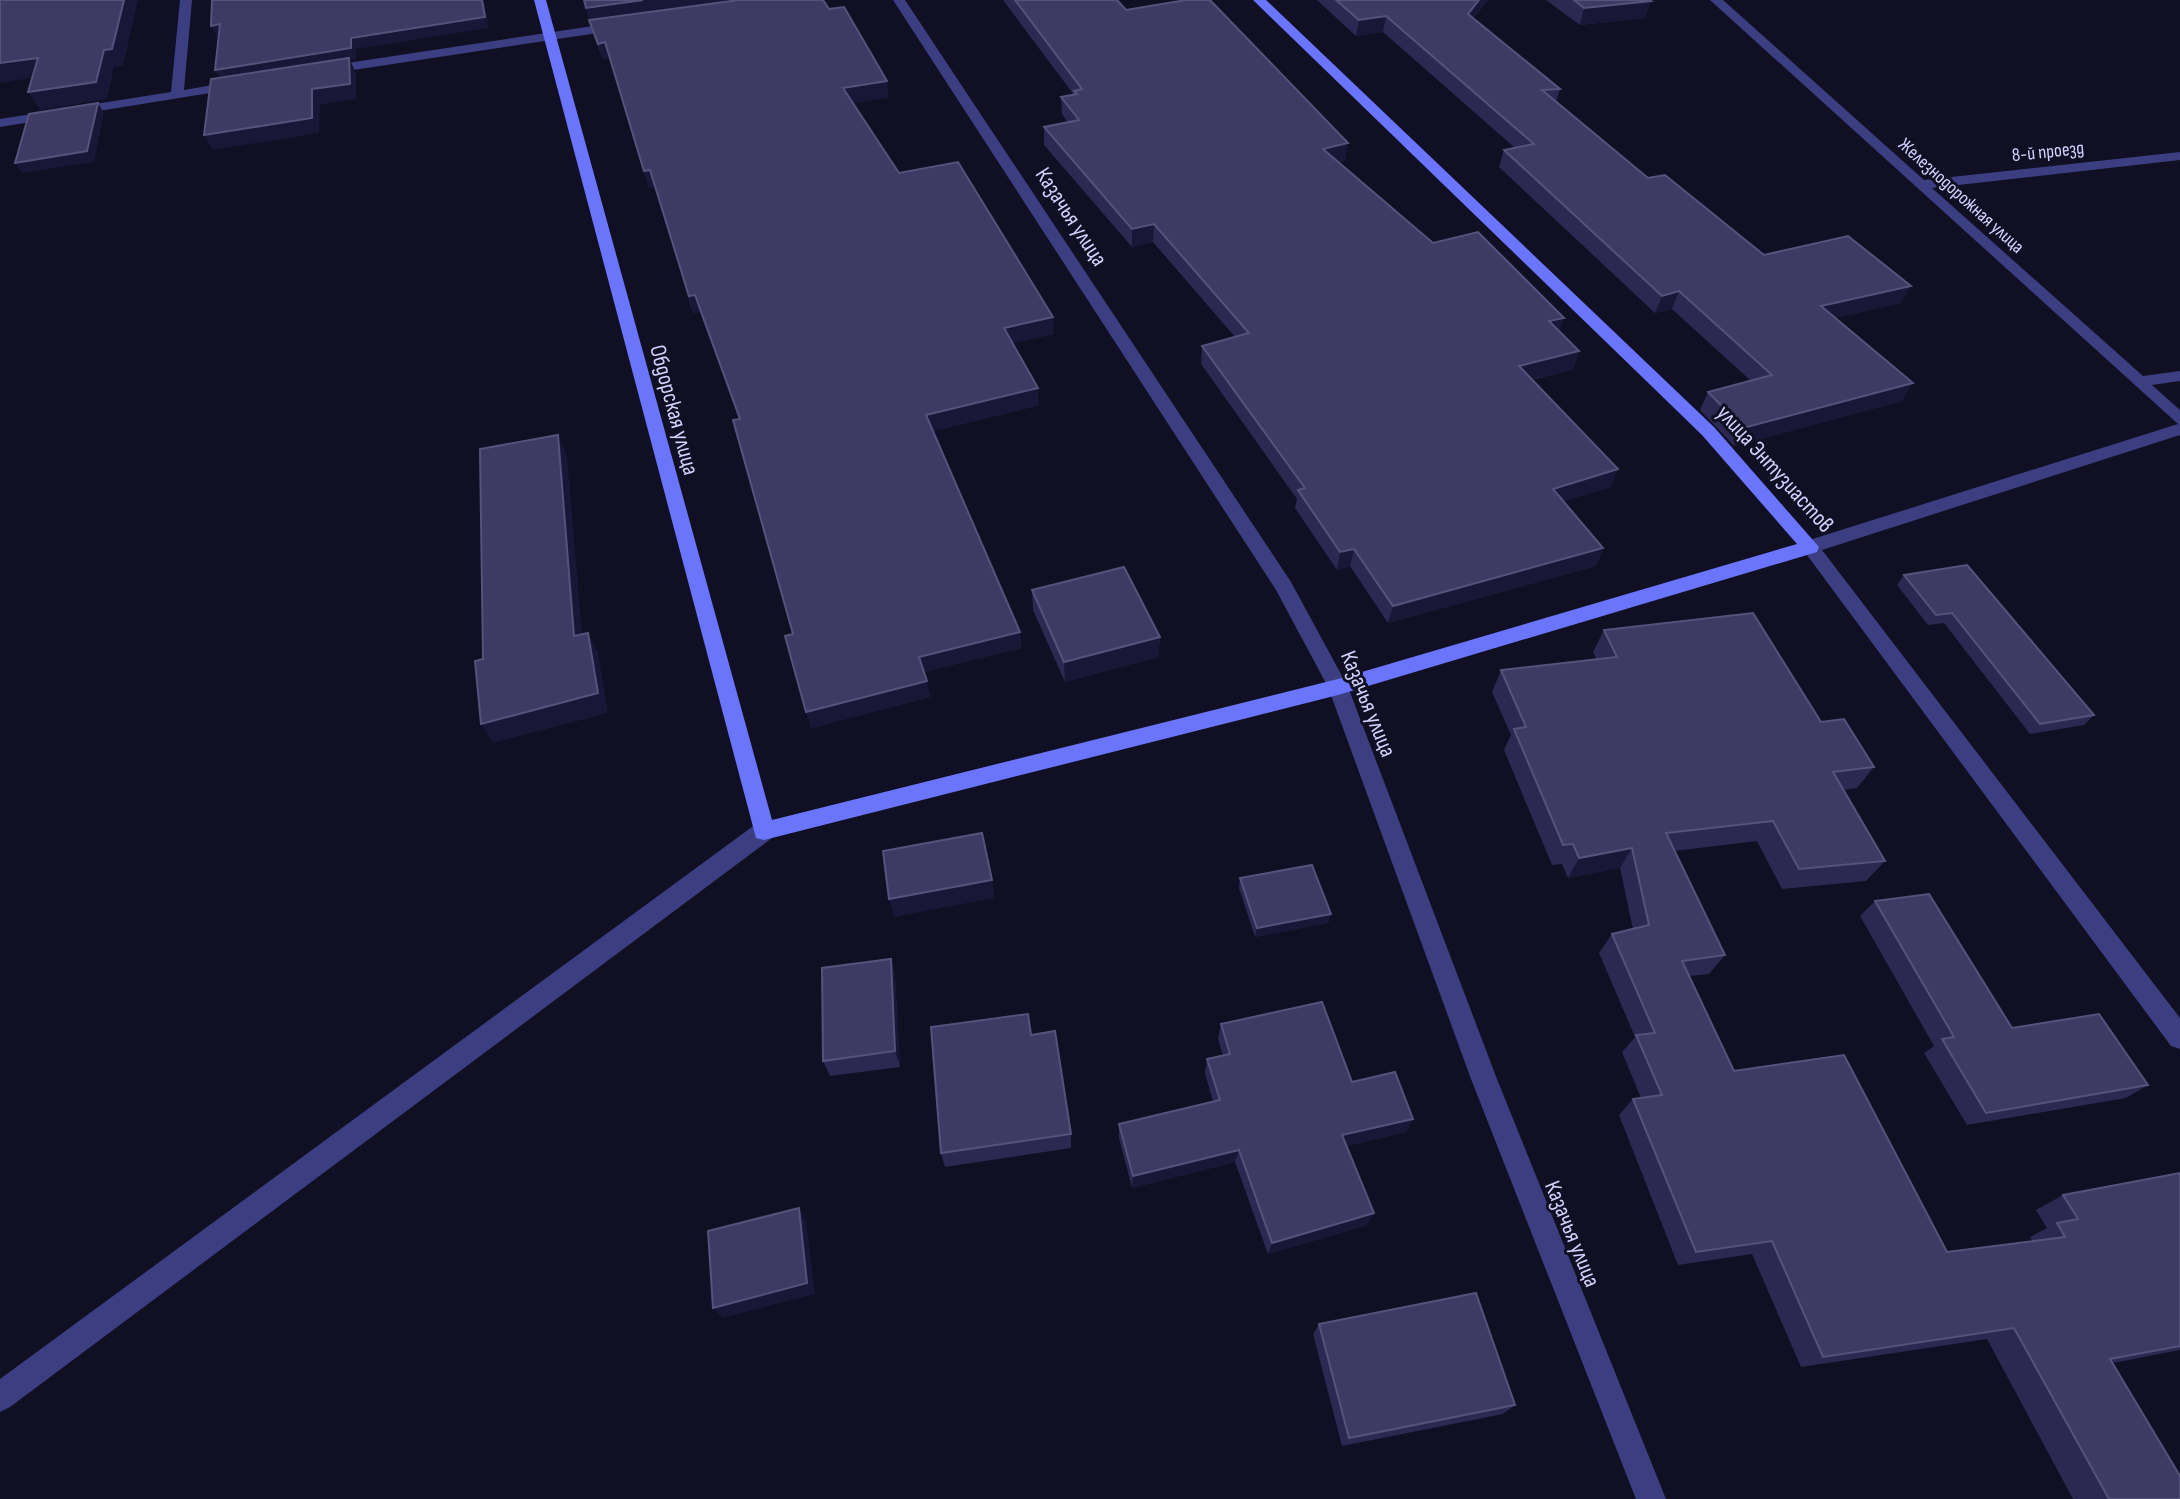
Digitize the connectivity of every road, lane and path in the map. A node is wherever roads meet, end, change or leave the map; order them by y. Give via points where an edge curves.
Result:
1 (187, 0) edge
2 (540, 0) edge
3 (899, 0) edge
4 (1259, 0) edge
5 (1716, 0) edge
6 (632, 24) edge
7 (550, 35) junction
8 (315, 72) edge
9 (246, 83) edge
10 (177, 94) junction
11 (0, 123) edge
12 (2180, 156) edge
13 (1920, 185) junction
14 (2180, 376) edge
15 (2139, 382) junction
16 (2180, 419) edge
17 (2180, 429) edge
18 (1810, 547) junction
19 (1338, 687) junction
20 (764, 831) junction
21 (2180, 1038) edge
22 (0, 1397) edge
23 (1651, 1499) edge

1 - 10 street
2 - 7 street, Обдорская улица
3 - 19 street, Казачья улица via 1284,587
4 - 18 street, улица Энтузиастов via 1708,431
5 - 13 street, Железнодорожная улица
6 - 7 street
7 - 8 street
7 - 20 street, Обдорская улица
9 - 10 street
10 - 11 street
12 - 13 street, 8-й проезд
13 - 15 street, Железнодорожная улица
14 - 15 street
15 - 16 street, Железнодорожная улица
17 - 18 street
18 - 19 street
18 - 21 street, улица Энтузиастов
19 - 20 street
19 - 23 street, Казачья улица via 1484,1079
20 - 22 street

